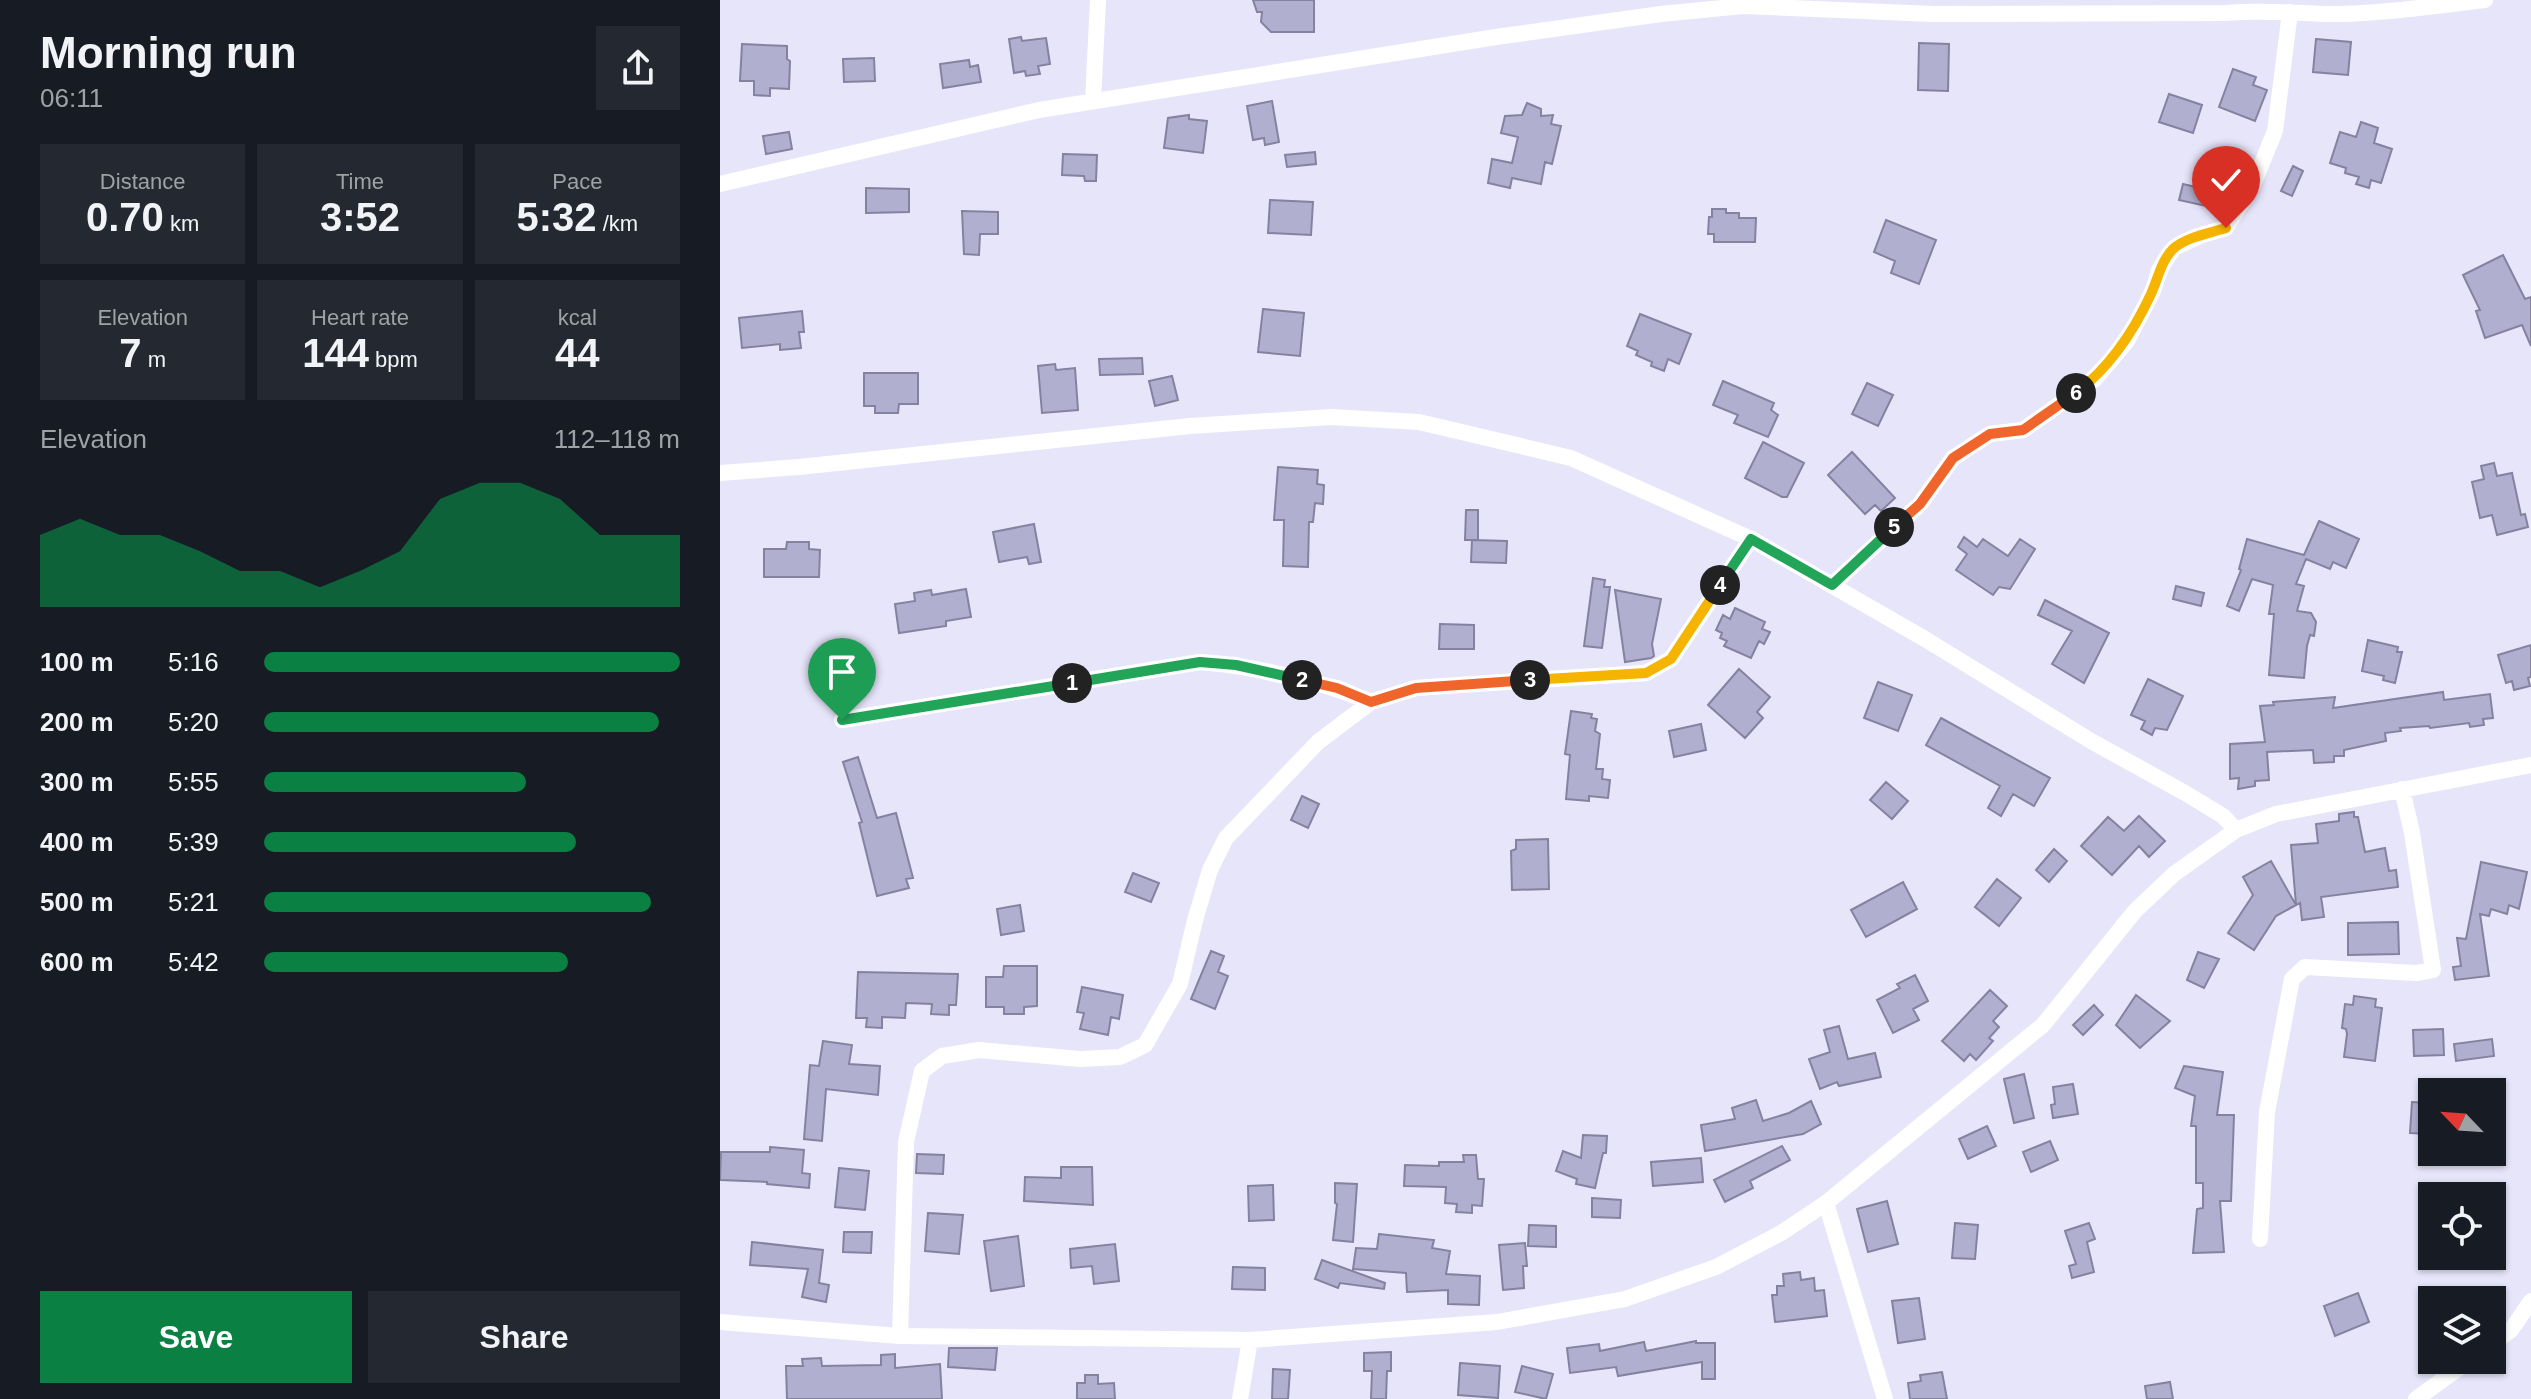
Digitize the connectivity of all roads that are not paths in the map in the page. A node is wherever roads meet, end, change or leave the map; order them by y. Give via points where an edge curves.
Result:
1 (1098, 0) edge
2 (1726, 0) edge
3 (2485, 0) edge
4 (1743, 6) junction
5 (2290, 12) junction
6 (1093, 101) junction
7 (720, 184) edge
8 (720, 473) edge
9 (1751, 539) junction
10 (1832, 585) junction
11 (1371, 702) junction
12 (842, 720) dead end
13 (2531, 765) edge
14 (2402, 789) junction
15 (2236, 830) junction
16 (1826, 1203) junction
17 (2260, 1239) dead end
18 (2531, 1301) edge
19 (720, 1322) edge
20 (2506, 1334) edge
21 (900, 1336) junction
22 (1250, 1340) junction
23 (2451, 1374) edge
24 (1240, 1399) edge
25 (1885, 1399) edge
26 (2416, 1399) edge

1 - 6 street
2 - 4 street
3 - 5 street via 2391,11
4 - 5 street via 1934,14
4 - 6 street via 1496,37
5 - 10 street via 2275,131 2253,185 2226,228 2174,248 2127,341 2095,379 2023,430 1990,434 1953,458 1920,504
6 - 7 street
8 - 9 street via 1190,426 1331,417 1404,421 1571,458
9 - 10 street
9 - 11 street via 1671,659 1646,673 1416,688
10 - 15 street via 2211,808
11 - 12 street via 1337,688 1200,662
11 - 21 street via 1318,742 1226,838 1210,870 1180,984 1145,1045 1120,1057 1080,1059 979,1050 942,1056 922,1071 906,1142
13 - 14 street
14 - 15 street via 2276,814
14 - 17 street via 2433,970 2305,967 2292,979 2267,1112
15 - 16 street via 2174,874 2135,911 2043,1025
16 - 22 street via 1716,1267 1625,1299 1497,1322
16 - 25 street
18 - 20 street
19 - 21 street
21 - 22 street
22 - 24 street
23 - 26 street

